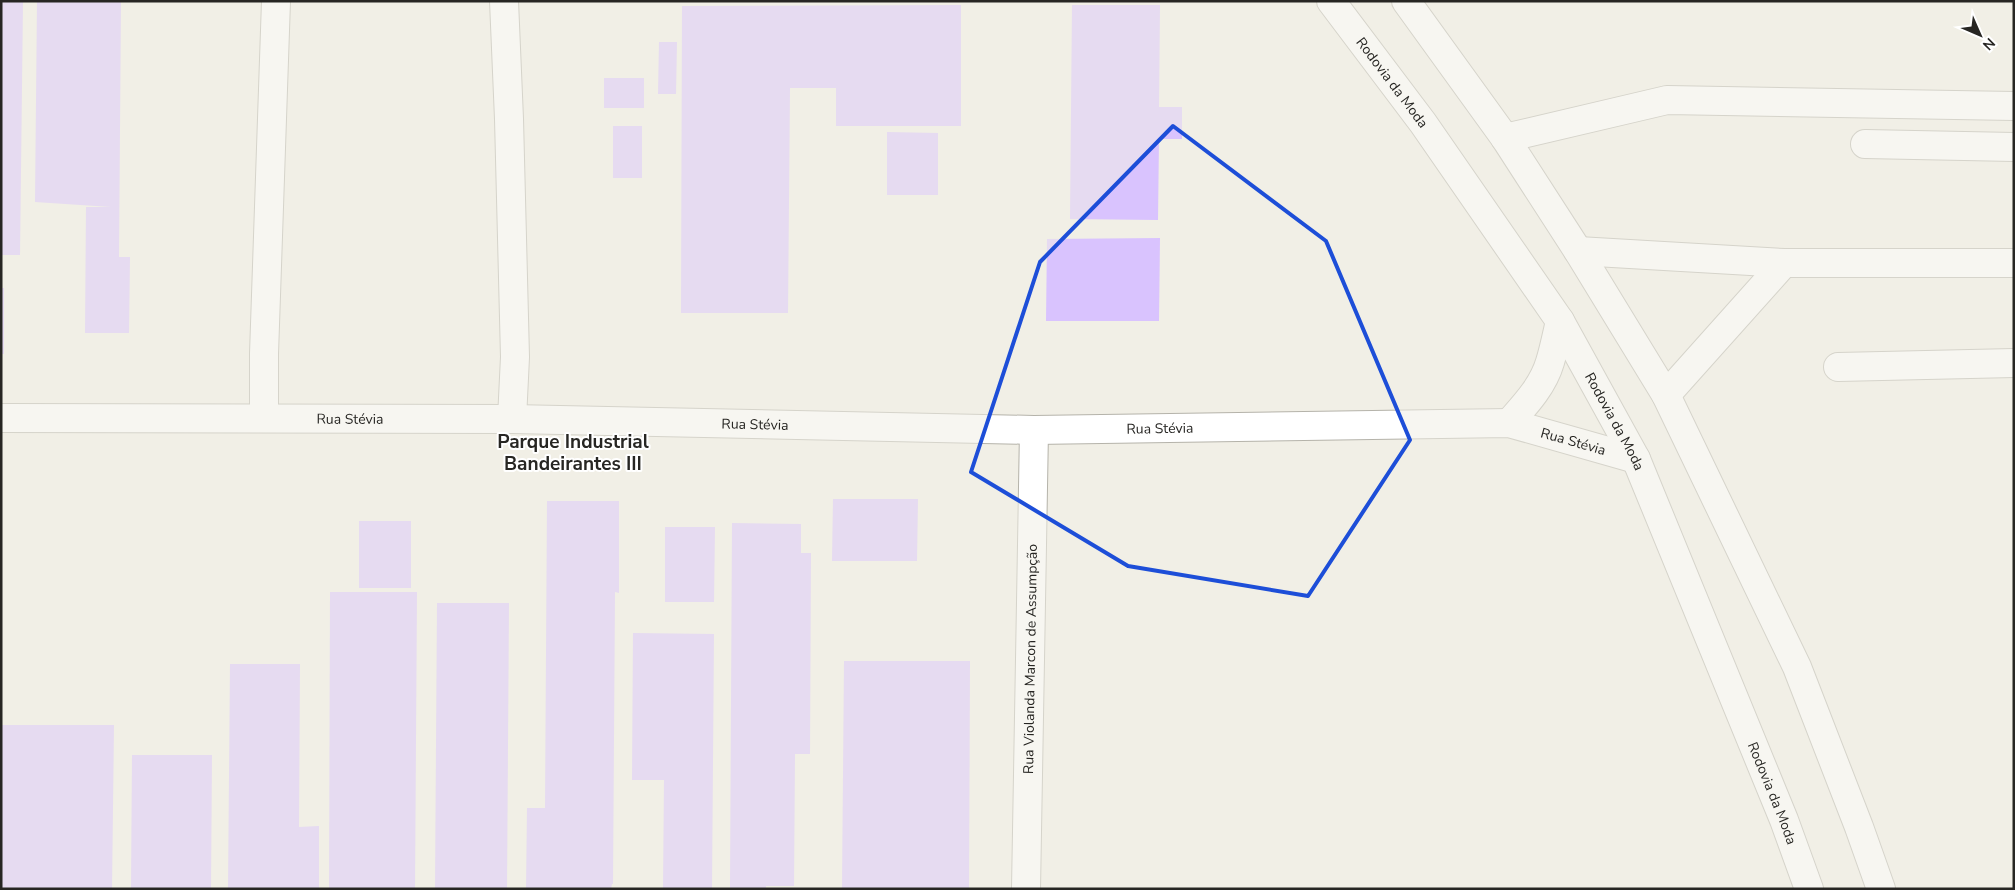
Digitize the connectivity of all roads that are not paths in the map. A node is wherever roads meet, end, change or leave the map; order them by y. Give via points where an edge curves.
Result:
1 (276, 1) edge
2 (504, 1) edge
3 (1331, 1) edge
4 (1406, 1) edge
5 (2014, 106) edge
6 (1505, 138) junction
7 (1865, 144) dead end
8 (2014, 147) edge
9 (1578, 251) junction
10 (1784, 263) junction
11 (2014, 263) edge
12 (1560, 321) junction
13 (2014, 363) edge
14 (1838, 367) dead end
15 (1666, 395) junction
16 (1, 418) edge
17 (264, 418) junction
18 (512, 419) junction
19 (1509, 423) junction
20 (1034, 430) junction
21 (1636, 459) junction
22 (1026, 889) edge
23 (1809, 889) edge
24 (1880, 889) edge

1 - 17 main road
2 - 18 main road via 515,357
3 - 12 main road, Rodovia da Moda via 1423,123
4 - 6 main road
5 - 6 main road via 1667,100
6 - 9 main road
7 - 8 main road
9 - 10 main road
9 - 15 main road
10 - 11 main road
10 - 15 main road
12 - 19 main road via 1550,364 1541,383
12 - 21 main road, Rodovia da Moda
13 - 14 main road
15 - 24 main road via 1796,667
16 - 17 main road, Rua Stévia
17 - 18 main road, Rua Stévia
18 - 20 main road, Rua Stévia
19 - 20 main road, Rua Stévia
19 - 21 main road, Rua Stévia
20 - 22 main road, Rua Violanda Marcon de Assumpção
21 - 23 main road, Rodovia da Moda via 1784,820

